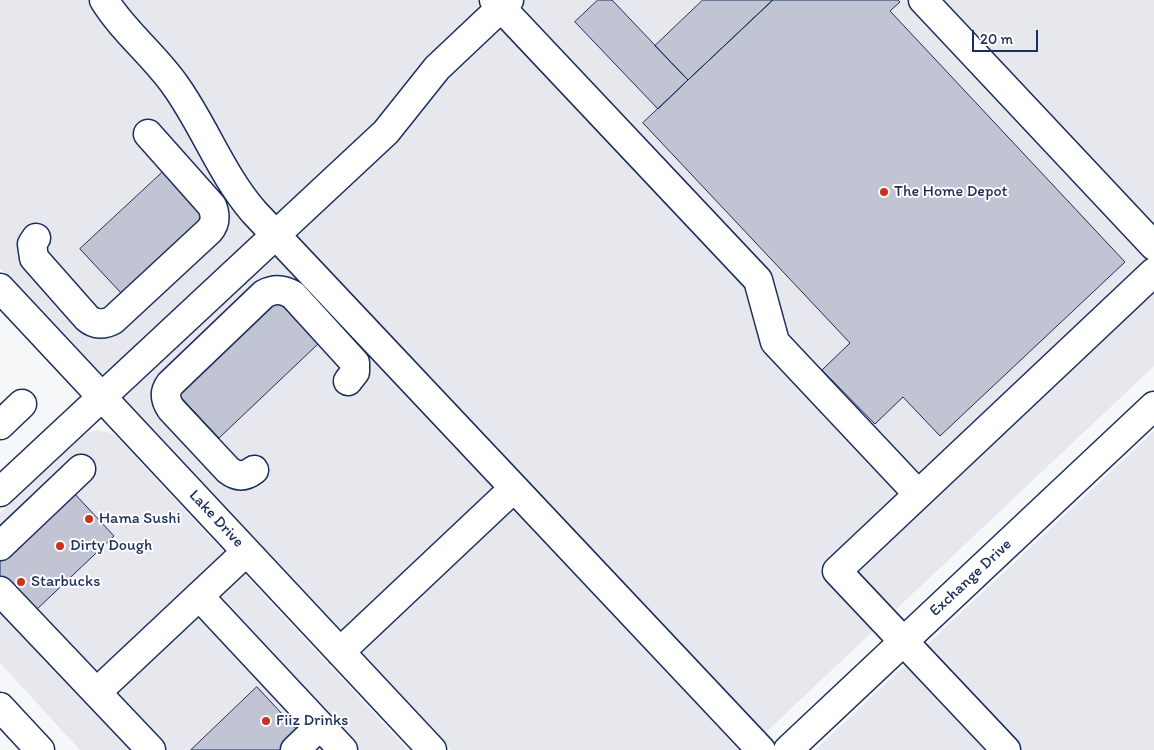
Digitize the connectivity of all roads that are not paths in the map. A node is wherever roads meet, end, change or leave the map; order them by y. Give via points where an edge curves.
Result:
1 (104, 0) edge
2 (923, 0) edge
3 (501, 2) edge
4 (148, 134) dead end
5 (275, 235) junction
6 (36, 238) dead end
7 (1154, 246) edge
8 (1154, 272) edge
9 (0, 288) edge
10 (348, 381) dead end
11 (101, 396) junction
12 (22, 404) dead end
13 (1154, 406) edge
14 (0, 425) edge
15 (81, 470) dead end
16 (254, 470) dead end
17 (514, 488) junction
18 (0, 492) edge
19 (918, 494) junction
20 (0, 546) edge
21 (246, 552) junction
22 (0, 591) edge
23 (199, 596) junction
24 (904, 641) junction
25 (340, 652) junction
26 (97, 692) junction
27 (0, 707) edge
28 (333, 742) edge
29 (146, 745) edge
30 (40, 750) edge
31 (295, 750) edge
32 (432, 750) edge
33 (761, 750) edge
34 (788, 750) edge
35 (1006, 750) edge

1 - 5 street via 176,86 240,195
2 - 7 street
3 - 5 street via 437,68 386,132
3 - 19 street via 758,280 775,342
4 - 6 street via 212,206 216,216 212,227 113,320 97,324 87,318 38,264 32,251
5 - 11 street
5 - 17 street
8 - 19 street
9 - 11 street, Lake Drive
10 - 16 street via 356,372 355,363 293,295 276,290 264,294 170,384 165,398 171,409 228,470 239,476
11 - 18 street
11 - 21 street, Lake Drive
12 - 14 street
13 - 24 street, Exchange Drive
15 - 20 street
17 - 25 street
17 - 33 street
19 - 24 street via 837,571
21 - 23 street
21 - 25 street, Lake Drive
22 - 26 street
23 - 26 street
23 - 28 street
24 - 34 street, Exchange Drive
24 - 35 street
25 - 32 street, Lake Drive
26 - 29 street
27 - 30 street
28 - 31 street

